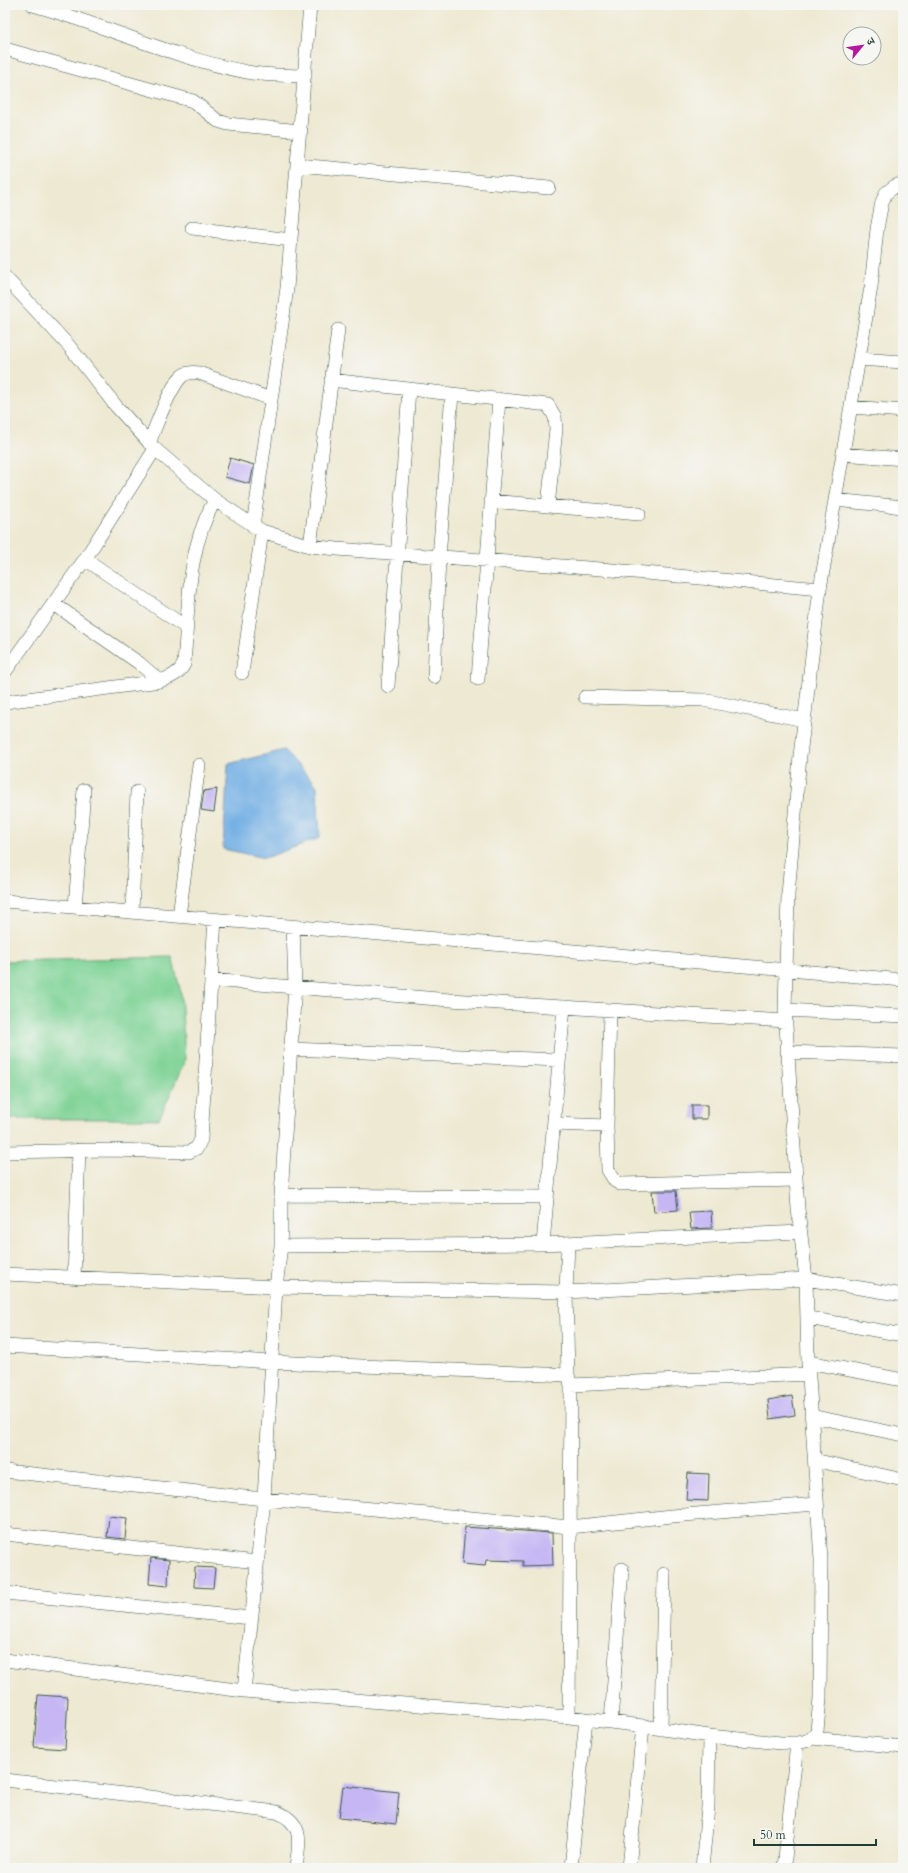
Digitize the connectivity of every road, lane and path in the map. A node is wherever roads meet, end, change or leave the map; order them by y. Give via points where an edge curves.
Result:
1 (33, 5) edge
2 (310, 5) edge
3 (5, 49) edge
4 (305, 76) junction
5 (301, 131) junction
6 (298, 165) junction
7 (903, 183) edge
8 (549, 188) dead end
9 (192, 228) dead end
10 (290, 240) junction
11 (5, 277) edge
12 (338, 330) dead end
13 (859, 359) junction
14 (903, 362) edge
15 (331, 380) junction
16 (409, 389) junction
17 (452, 394) junction
18 (271, 399) junction
19 (499, 399) junction
20 (851, 407) junction
21 (903, 411) edge
22 (152, 446) junction
23 (843, 454) junction
24 (903, 459) edge
25 (215, 500) junction
26 (835, 500) junction
27 (491, 501) junction
28 (548, 506) junction
29 (903, 507) edge
30 (639, 514) dead end
31 (258, 528) junction
32 (310, 546) junction
33 (396, 553) junction
34 (439, 557) junction
35 (85, 559) junction
36 (487, 560) junction
37 (820, 589) junction
38 (54, 604) junction
39 (187, 628) junction
40 (5, 672) edge
41 (242, 673) dead end
42 (434, 677) dead end
43 (478, 679) dead end
44 (160, 680) junction
45 (388, 686) dead end
46 (585, 697) dead end
47 (5, 702) edge
48 (804, 720) junction
49 (199, 765) dead end
50 (84, 790) dead end
51 (137, 792) dead end
52 (5, 901) edge
53 (75, 907) junction
54 (132, 912) junction
55 (179, 916) junction
56 (215, 919) junction
57 (293, 927) junction
58 (786, 969) junction
59 (211, 980) junction
60 (903, 980) edge
61 (295, 986) junction
62 (564, 1007) junction
63 (610, 1010) junction
64 (785, 1016) junction
65 (903, 1016) edge
66 (291, 1049) junction
67 (787, 1052) junction
68 (903, 1056) edge
69 (559, 1060) junction
70 (554, 1124) junction
71 (608, 1126) junction
72 (79, 1150) junction
73 (5, 1152) edge
74 (796, 1180) junction
75 (282, 1195) junction
76 (547, 1197) junction
77 (800, 1232) junction
78 (568, 1243) junction
79 (543, 1244) junction
80 (281, 1246) junction
81 (5, 1274) edge
82 (74, 1278) junction
83 (806, 1279) junction
84 (276, 1287) junction
85 (566, 1292) junction
86 (903, 1295) edge
87 (808, 1318) junction
88 (903, 1335) edge
89 (5, 1346) edge
90 (272, 1362) junction
91 (809, 1368) junction
92 (570, 1380) junction
93 (903, 1380) edge
94 (812, 1416) junction
95 (903, 1435) edge
96 (814, 1460) junction
97 (5, 1471) edge
98 (903, 1480) edge
99 (264, 1499) junction
100 (816, 1504) junction
101 (570, 1527) junction
102 (5, 1534) edge
103 (257, 1562) junction
104 (622, 1569) dead end
105 (664, 1574) dead end
106 (5, 1592) edge
107 (251, 1618) junction
108 (5, 1660) edge
109 (244, 1690) junction
110 (569, 1717) junction
111 (586, 1719) junction
112 (611, 1722) junction
113 (643, 1726) junction
114 (661, 1728) junction
115 (709, 1736) junction
116 (812, 1738) junction
117 (797, 1743) junction
118 (903, 1747) edge
119 (5, 1780) edge
120 (296, 1868) edge
121 (571, 1868) edge
122 (629, 1868) edge
123 (702, 1868) edge
124 (784, 1868) edge

1 - 4 street via 132,40 230,68 248,72
2 - 4 street
3 - 5 street via 193,100 218,121 228,124
4 - 5 street
5 - 6 street
6 - 8 street
6 - 10 street
7 - 13 street via 886,193 882,202
9 - 10 street
10 - 18 street via 287,288
11 - 22 street via 69,346 116,406
12 - 15 street
13 - 14 street
13 - 20 street
15 - 16 street
15 - 32 street
16 - 17 street
16 - 33 street
17 - 19 street
17 - 34 street
18 - 22 street via 199,373 188,373 181,377 175,387
18 - 31 street
19 - 27 street
19 - 28 street via 542,404 552,409 556,429
20 - 21 street
20 - 23 street
22 - 25 street
22 - 35 street
23 - 24 street
23 - 26 street
25 - 31 street
25 - 39 street via 204,521 196,548 188,587
26 - 29 street
26 - 37 street
27 - 28 street
27 - 36 street
28 - 30 street
31 - 32 street
31 - 41 street
32 - 33 street
33 - 34 street
33 - 45 street
34 - 36 street
34 - 42 street
35 - 38 street
35 - 39 street
36 - 37 street
36 - 43 street
37 - 48 street
38 - 40 street
38 - 44 street
39 - 44 street via 184,664 174,675
44 - 47 street
46 - 48 street via 703,700
48 - 58 street via 792,836
49 - 55 street
50 - 53 street
51 - 54 street
52 - 53 street
53 - 54 street
54 - 55 street
55 - 56 street
56 - 57 street
56 - 59 street
57 - 58 street
57 - 61 street
58 - 60 street
58 - 64 street
59 - 61 street
59 - 72 street via 201,1139 197,1148 189,1152
61 - 62 street
61 - 66 street
62 - 63 street
62 - 69 street
63 - 64 street
63 - 71 street
64 - 65 street
64 - 67 street
66 - 69 street
66 - 75 street
67 - 68 street
67 - 74 street
69 - 70 street
70 - 71 street
70 - 76 street
71 - 74 street via 608,1170 620,1184
72 - 73 street
72 - 82 street
74 - 77 street
75 - 76 street
75 - 80 street
76 - 79 street
77 - 78 street
77 - 83 street
78 - 79 street
78 - 85 street
79 - 80 street
80 - 84 street
81 - 82 street
82 - 84 street
83 - 85 street
83 - 86 street
83 - 87 street
84 - 85 street
84 - 90 street
85 - 92 street
87 - 88 street
87 - 91 street
89 - 90 street
90 - 92 street
90 - 99 street
91 - 92 street
91 - 93 street
91 - 94 street
92 - 101 street
94 - 95 street
94 - 96 street
96 - 98 street
96 - 100 street
97 - 99 street
99 - 101 street
99 - 103 street
100 - 101 street
100 - 116 street via 821,1560 820,1698 817,1731
101 - 110 street
102 - 103 street
103 - 107 street
104 - 112 street
105 - 114 street
106 - 107 street
107 - 109 street
108 - 109 street
109 - 110 street
110 - 111 street
111 - 112 street
111 - 121 street
112 - 113 street
113 - 114 street
113 - 122 street
114 - 115 street
115 - 117 street
115 - 123 street via 708,1807
116 - 117 street
116 - 118 street
117 - 124 street
119 - 120 street via 277,1812 289,1817 296,1827 299,1840

